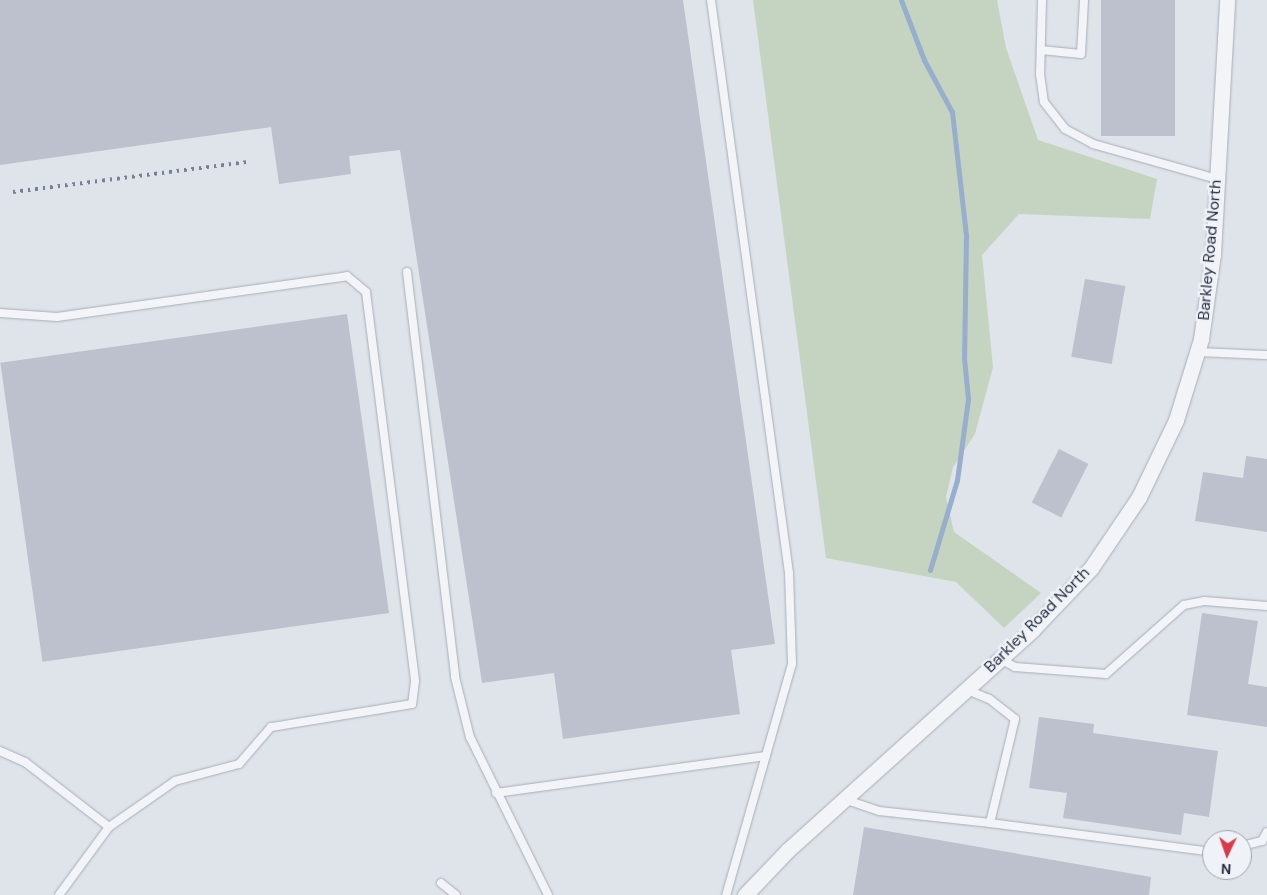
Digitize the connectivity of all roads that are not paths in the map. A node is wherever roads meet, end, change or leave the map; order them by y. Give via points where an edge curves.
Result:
1 (712, 0) edge
2 (1042, 0) edge
3 (1084, 0) edge
4 (1227, 0) edge
5 (1041, 50) junction
6 (1217, 180) junction
7 (407, 272) dead end
8 (0, 313) edge
9 (1197, 352) junction
10 (1267, 355) edge
11 (1267, 606) edge
12 (1000, 659) junction
13 (966, 689) junction
14 (0, 751) edge
15 (765, 756) junction
16 (496, 793) junction
17 (844, 800) junction
18 (990, 823) junction
19 (110, 827) junction
20 (1267, 832) edge
21 (1252, 844) edge
22 (1202, 851) edge
23 (441, 883) dead end
24 (59, 895) edge
25 (456, 895) edge
26 (548, 895) edge
27 (726, 895) edge
28 (745, 895) edge

1 - 15 lane via 789,573 792,664
2 - 5 lane
3 - 5 lane via 1081,54
4 - 6 street, Barkley Road North
5 - 6 lane via 1044,102 1064,129 1093,144
6 - 9 street, Barkley Road North via 1213,254
7 - 16 lane via 455,677 470,737
8 - 19 lane via 57,317 347,276 366,292 415,681 412,704 271,727 239,764 175,781
9 - 10 lane
9 - 12 street, Barkley Road North via 1176,420 1139,498 1090,568
11 - 12 lane via 1204,601 1184,605 1106,674 1015,667
12 - 13 street, Barkley Road North
13 - 17 street, Barkley Road North
13 - 18 lane via 989,699 1015,719
14 - 19 lane via 25,762
15 - 16 lane
15 - 27 lane
16 - 26 lane
17 - 18 lane via 879,811
17 - 28 street, Barkley Road North
18 - 22 lane
19 - 24 lane
20 - 21 lane via 1262,841
23 - 25 lane

